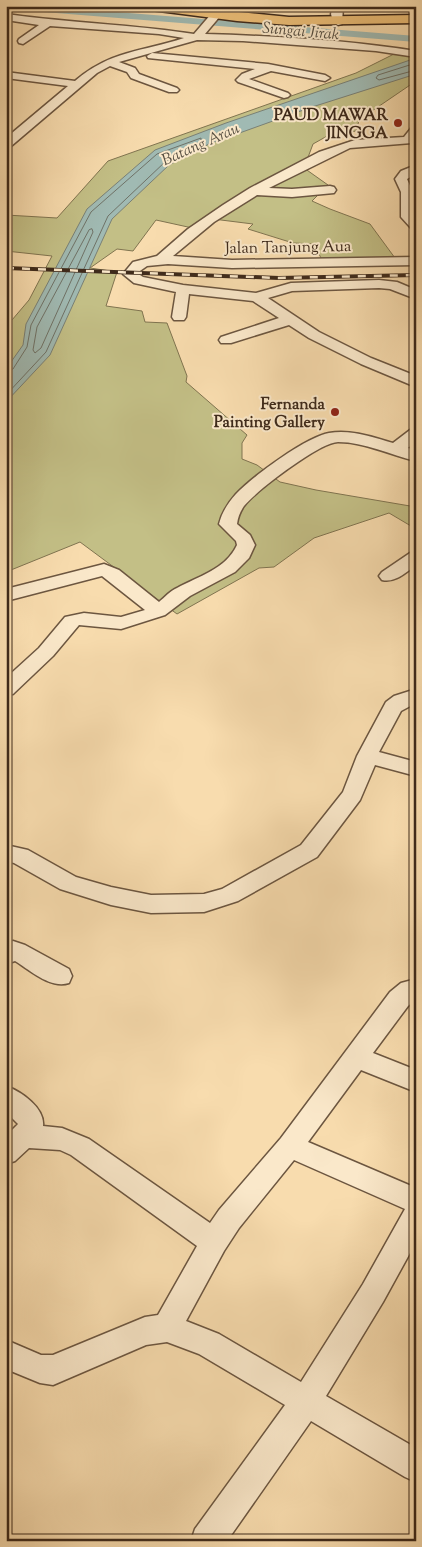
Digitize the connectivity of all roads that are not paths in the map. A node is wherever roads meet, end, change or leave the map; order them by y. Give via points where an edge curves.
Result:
1 (151, 6) edge
2 (338, 6) edge
3 (215, 16) junction
4 (6, 17) edge
5 (416, 19) edge
6 (338, 22) junction
7 (51, 24) junction
8 (94, 27) junction
9 (197, 36) junction
10 (81, 37) dead end
11 (22, 41) dead end
12 (34, 41) dead end
13 (134, 54) junction
14 (416, 54) edge
15 (109, 62) junction
16 (268, 68) junction
17 (7, 76) edge
18 (325, 78) dead end
19 (76, 84) junction
20 (173, 90) dead end
21 (48, 93) dead end
22 (65, 93) junction
23 (284, 95) dead end
24 (416, 129) edge
25 (412, 141) edge
26 (6, 144) edge
27 (415, 170) edge
28 (330, 190) dead end
29 (254, 191) junction
30 (416, 225) edge
31 (161, 260) junction
32 (416, 260) edge
33 (183, 289) junction
34 (416, 295) edge
35 (257, 297) junction
36 (179, 317) dead end
37 (289, 320) junction
38 (226, 340) dead end
39 (416, 382) edge
40 (416, 433) edge
41 (396, 449) junction
42 (416, 456) edge
43 (416, 557) edge
44 (388, 576) dead end
45 (6, 595) edge
46 (158, 611) junction
47 (6, 689) edge
48 (416, 695) edge
49 (367, 756) junction
50 (414, 769) dead end
51 (6, 853) edge
52 (6, 956) edge
53 (60, 976) dead end
54 (416, 989) edge
55 (357, 1058) junction
56 (416, 1081) edge
57 (6, 1097) edge
58 (15, 1144) edge
59 (290, 1146) junction
60 (416, 1201) edge
61 (416, 1215) edge
62 (214, 1242) junction
63 (167, 1328) junction
64 (6, 1354) edge
65 (307, 1400) junction
66 (416, 1466) edge
67 (207, 1541) edge

1 - 3 main road
2 - 6 street
3 - 6 main road
3 - 9 street
4 - 7 street
5 - 6 main road
7 - 8 street
7 - 11 street
7 - 12 street
8 - 9 street
8 - 10 street
9 - 13 street via 184,43
9 - 14 street via 376,48
13 - 15 street
13 - 16 street
15 - 19 street
15 - 20 street via 131,70 139,78
16 - 18 street
16 - 23 street via 242,80
17 - 19 street
19 - 22 street
21 - 22 street
22 - 26 street
24 - 25 street
25 - 29 street via 342,147
27 - 30 street via 400,179 406,192 408,217
28 - 29 street
29 - 31 street via 205,223
31 - 32 street, Jalan Tanjung Aua via 257,264
31 - 33 street, Jalan Tanjung Aua via 135,266 131,275 139,280
33 - 35 street
33 - 36 street
34 - 35 street via 392,285 379,284 291,287
35 - 37 street
37 - 38 street
37 - 39 street via 366,362
40 - 41 street
41 - 42 street
41 - 46 street via 335,437 322,440 289,462 248,492 230,515 230,527 247,542 238,559 181,593
43 - 44 street
45 - 46 street via 80,578 104,569
46 - 47 street via 117,624 86,619 72,621 46,652
48 - 49 street via 393,707
49 - 50 street
49 - 51 street via 352,795 309,851 219,899 204,903 151,904 111,896 68,883 20,856
52 - 53 street via 13,950 17,951
54 - 55 street via 399,999
55 - 56 street
55 - 59 street
57 - 58 street via 29,1116 30,1127
58 - 62 street via 62,1139 80,1147
59 - 60 street
59 - 62 street via 229,1219
61 - 65 street via 373,1293
62 - 63 street
63 - 64 street via 145,1331 53,1370 40,1369
63 - 65 street via 209,1344
65 - 66 street
65 - 67 street

